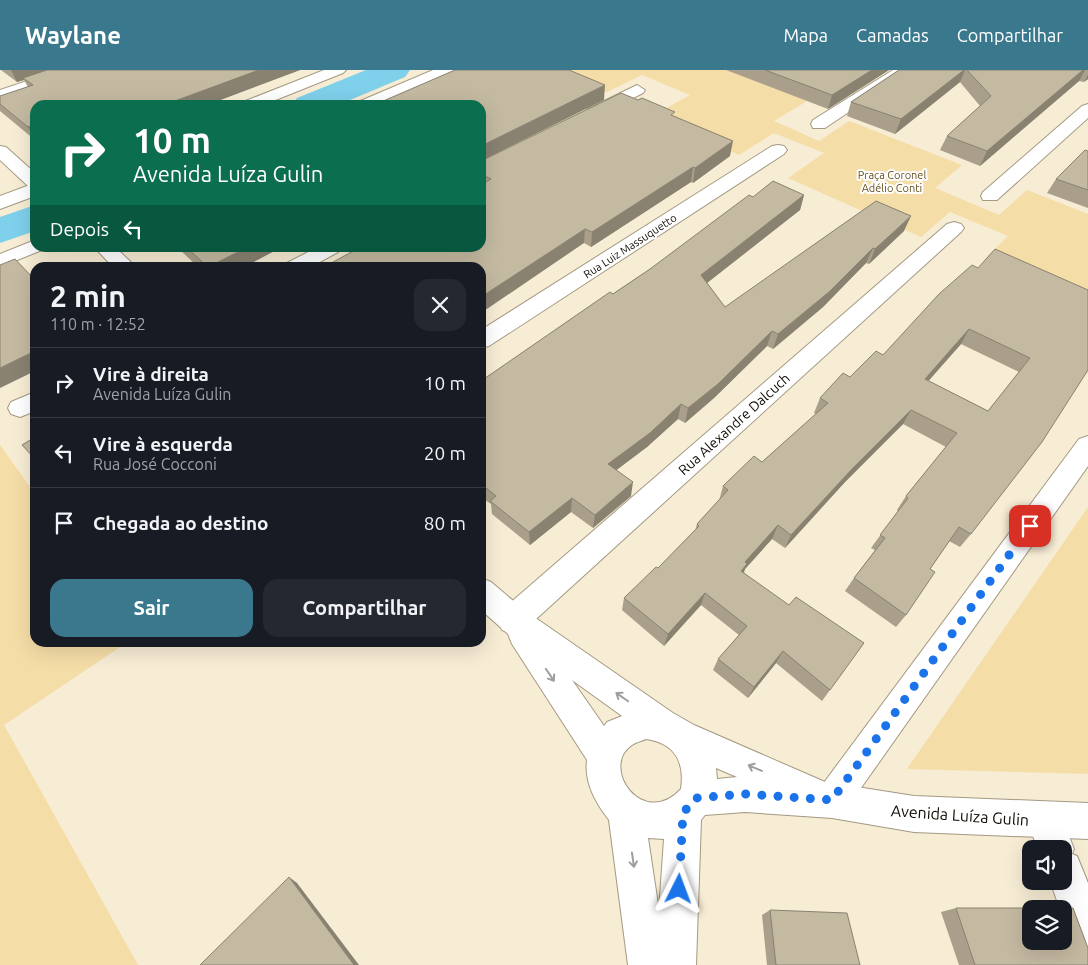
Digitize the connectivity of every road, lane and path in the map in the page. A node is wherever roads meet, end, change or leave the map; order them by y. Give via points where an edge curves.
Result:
1 (75, 70) edge
2 (338, 70) edge
3 (446, 70) edge
4 (903, 70) edge
5 (637, 90) dead end
6 (0, 95) edge
7 (262, 100) edge
8 (376, 100) edge
9 (1088, 109) edge
10 (576, 121) edge
11 (819, 124) dead end
12 (778, 150) dead end
13 (0, 152) edge
14 (30, 179) edge
15 (30, 191) edge
16 (990, 196) dead end
17 (0, 203) edge
18 (954, 228) dead end
19 (30, 248) edge
20 (109, 252) edge
21 (323, 252) edge
22 (0, 260) edge
23 (120, 262) edge
24 (304, 262) edge
25 (486, 338) edge
26 (1088, 446) edge
27 (486, 596) edge
28 (513, 620) junction
29 (672, 731) junction
30 (604, 756) junction
31 (832, 800) junction
32 (689, 806) junction
33 (626, 812) junction
34 (1088, 821) edge
35 (1051, 835) edge
36 (1072, 890) edge
37 (1088, 932) edge
38 (648, 965) edge
39 (676, 965) edge

1 - 6 street
2 - 7 street
3 - 8 street
4 - 11 street
5 - 10 street
9 - 16 street
12 - 25 street, Rua Luiz Massuquetto
13 - 14 street
15 - 17 street
18 - 28 street, Rua Alexandre Dalcuch
19 - 22 street
20 - 23 street
21 - 24 street
26 - 31 street
27 - 28 street
29 -> 28 street
28 -> 30 street
29 - 30 street via 646,723 632,725 610,742
31 -> 29 street, Avenida Luíza Gulin
29 - 32 street via 693,750 700,766 701,783
30 - 33 street via 602,771 606,787
31 - 32 street, Avenida Luíza Gulin via 745,794
31 - 35 street, Avenida Luíza Gulin
32 - 33 street via 670,820 655,823
32 - 39 street
33 -> 38 street
34 - 35 street, Avenida Luíza Gulin
36 - 37 street

